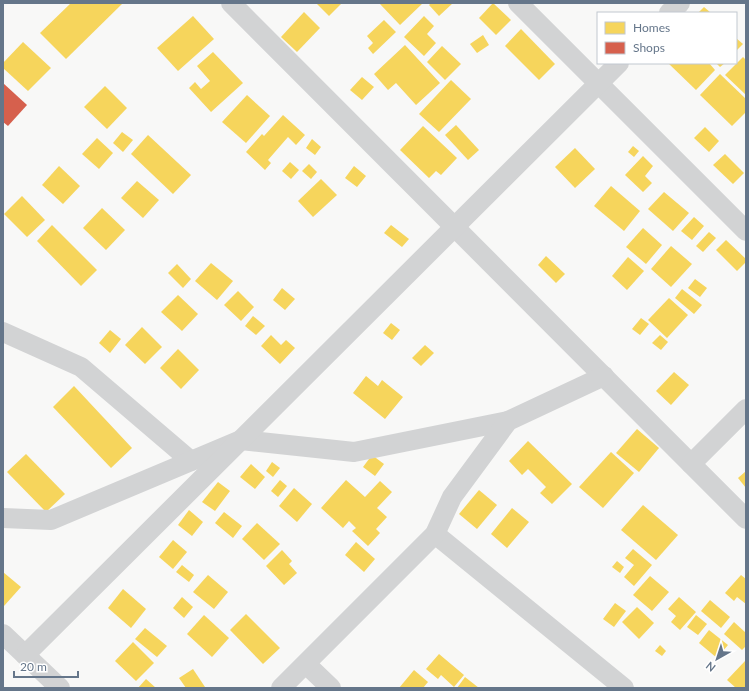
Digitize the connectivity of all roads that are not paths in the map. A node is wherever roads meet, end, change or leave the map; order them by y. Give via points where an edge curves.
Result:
1 (231, 3) edge
2 (518, 3) edge
3 (680, 3) edge
4 (671, 12) edge
5 (618, 64) edge
6 (598, 84) junction
7 (455, 227) junction
8 (746, 231) edge
9 (3, 332) edge
10 (604, 376) junction
11 (746, 409) edge
12 (508, 422) junction
13 (241, 440) junction
14 (191, 461) junction
15 (691, 464) junction
16 (3, 518) edge
17 (746, 519) edge
18 (434, 534) junction
19 (3, 634) edge
20 (25, 655) junction
21 (306, 664) junction
22 (60, 688) edge
23 (281, 688) edge
24 (331, 688) edge
25 (624, 688) edge

1 - 7 street
2 - 6 street
3 - 4 street
5 - 6 street
6 - 7 street
6 - 8 street
7 - 10 street
7 - 13 street
9 - 14 street via 81,367
10 - 12 street
10 - 15 street
11 - 15 street
12 - 13 street via 354,452
12 - 18 street via 452,497
13 - 14 street
13 - 20 street
14 - 16 street via 51,520
15 - 17 street
18 - 21 street
18 - 25 street
19 - 20 street
20 - 22 street
21 - 23 street
21 - 24 street

